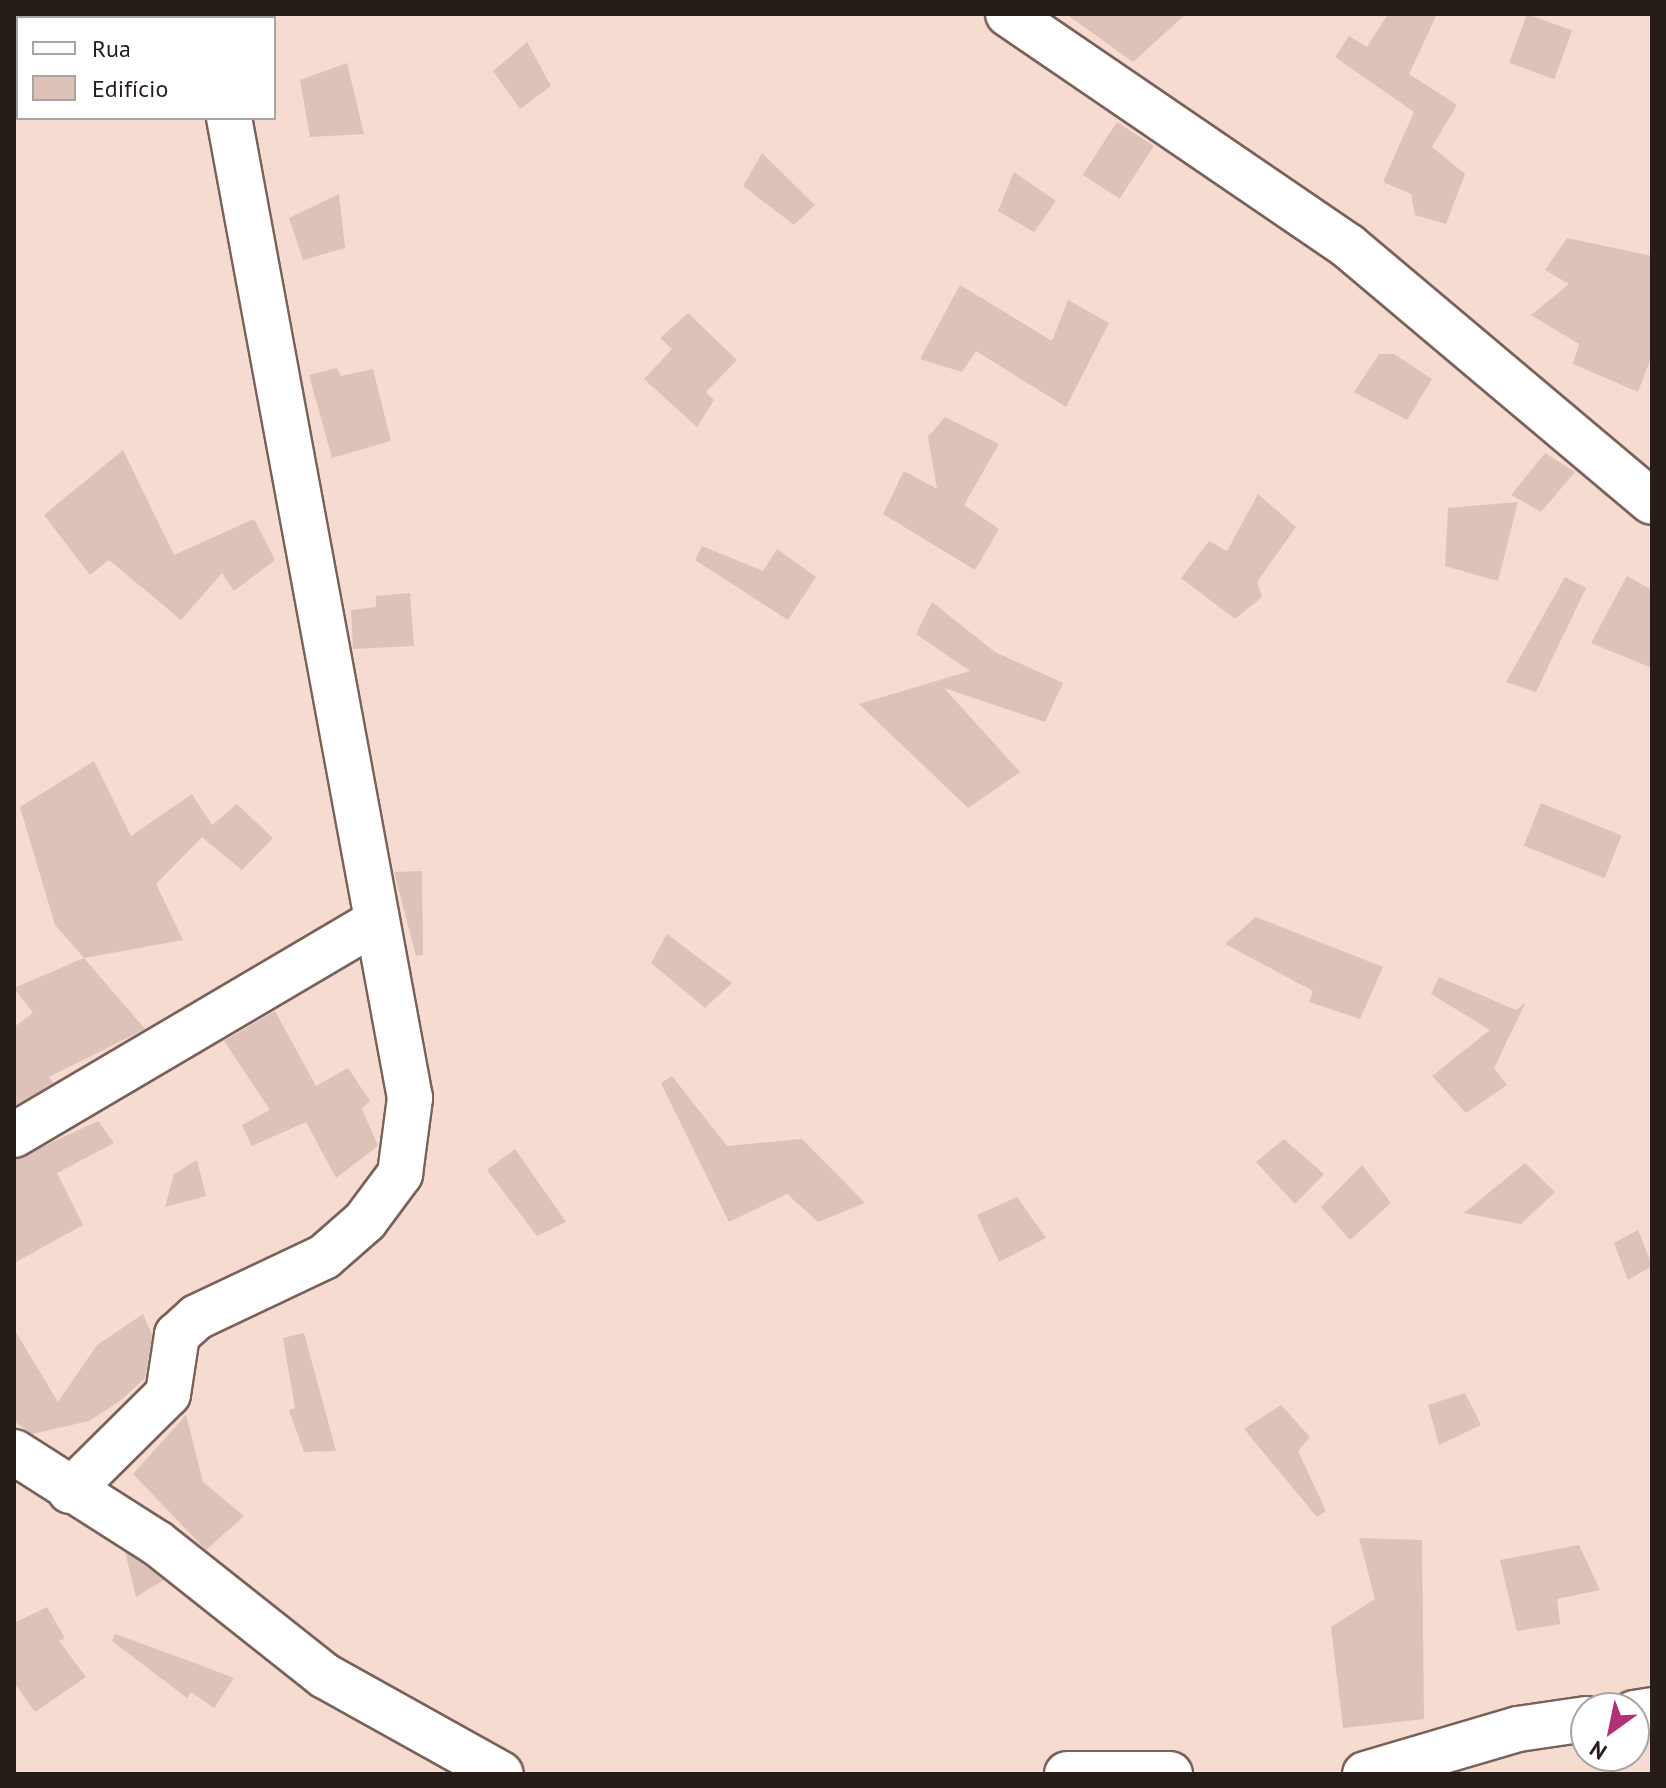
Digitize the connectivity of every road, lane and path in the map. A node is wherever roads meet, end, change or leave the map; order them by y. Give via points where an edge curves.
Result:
1 (1008, 14) edge
2 (229, 120) edge
3 (1652, 502) edge
4 (376, 922) junction
5 (14, 1135) edge
6 (14, 1452) edge
7 (70, 1491) junction
8 (1570, 1721) edge
9 (501, 1774) edge
10 (1067, 1774) edge
11 (1170, 1774) edge
12 (1365, 1774) edge

1 - 3 street via 1348,246
2 - 4 street
4 - 5 street
4 - 7 street via 410,1098 400,1174 365,1221 324,1257 197,1317 177,1335 168,1394
6 - 7 street
7 - 9 street via 157,1543 325,1676
8 - 12 street via 1518,1729
10 - 11 street

